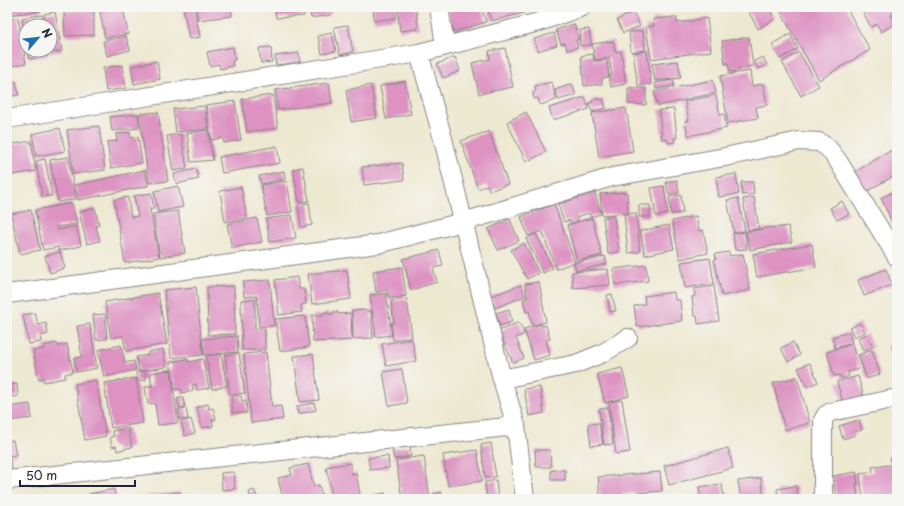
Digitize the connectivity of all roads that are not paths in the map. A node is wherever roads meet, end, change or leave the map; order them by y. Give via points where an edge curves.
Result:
1 (439, 7) edge
2 (582, 7) edge
3 (445, 45) junction
4 (419, 53) junction
5 (7, 119) edge
6 (463, 222) junction
7 (897, 257) edge
8 (7, 294) edge
9 (628, 338) dead end
10 (502, 379) junction
11 (897, 398) edge
12 (516, 426) junction
13 (7, 480) edge
14 (526, 499) edge
15 (823, 499) edge

1 - 3 street
2 - 3 street via 538,22
3 - 4 street
4 - 5 street
4 - 6 street
6 - 7 street via 612,177 799,141 811,141 819,142 828,148 838,161
6 - 8 street via 378,244
6 - 10 street
9 - 10 street via 603,353 576,364
10 - 12 street
11 - 15 street via 826,415 822,426
12 - 13 street
12 - 14 street

